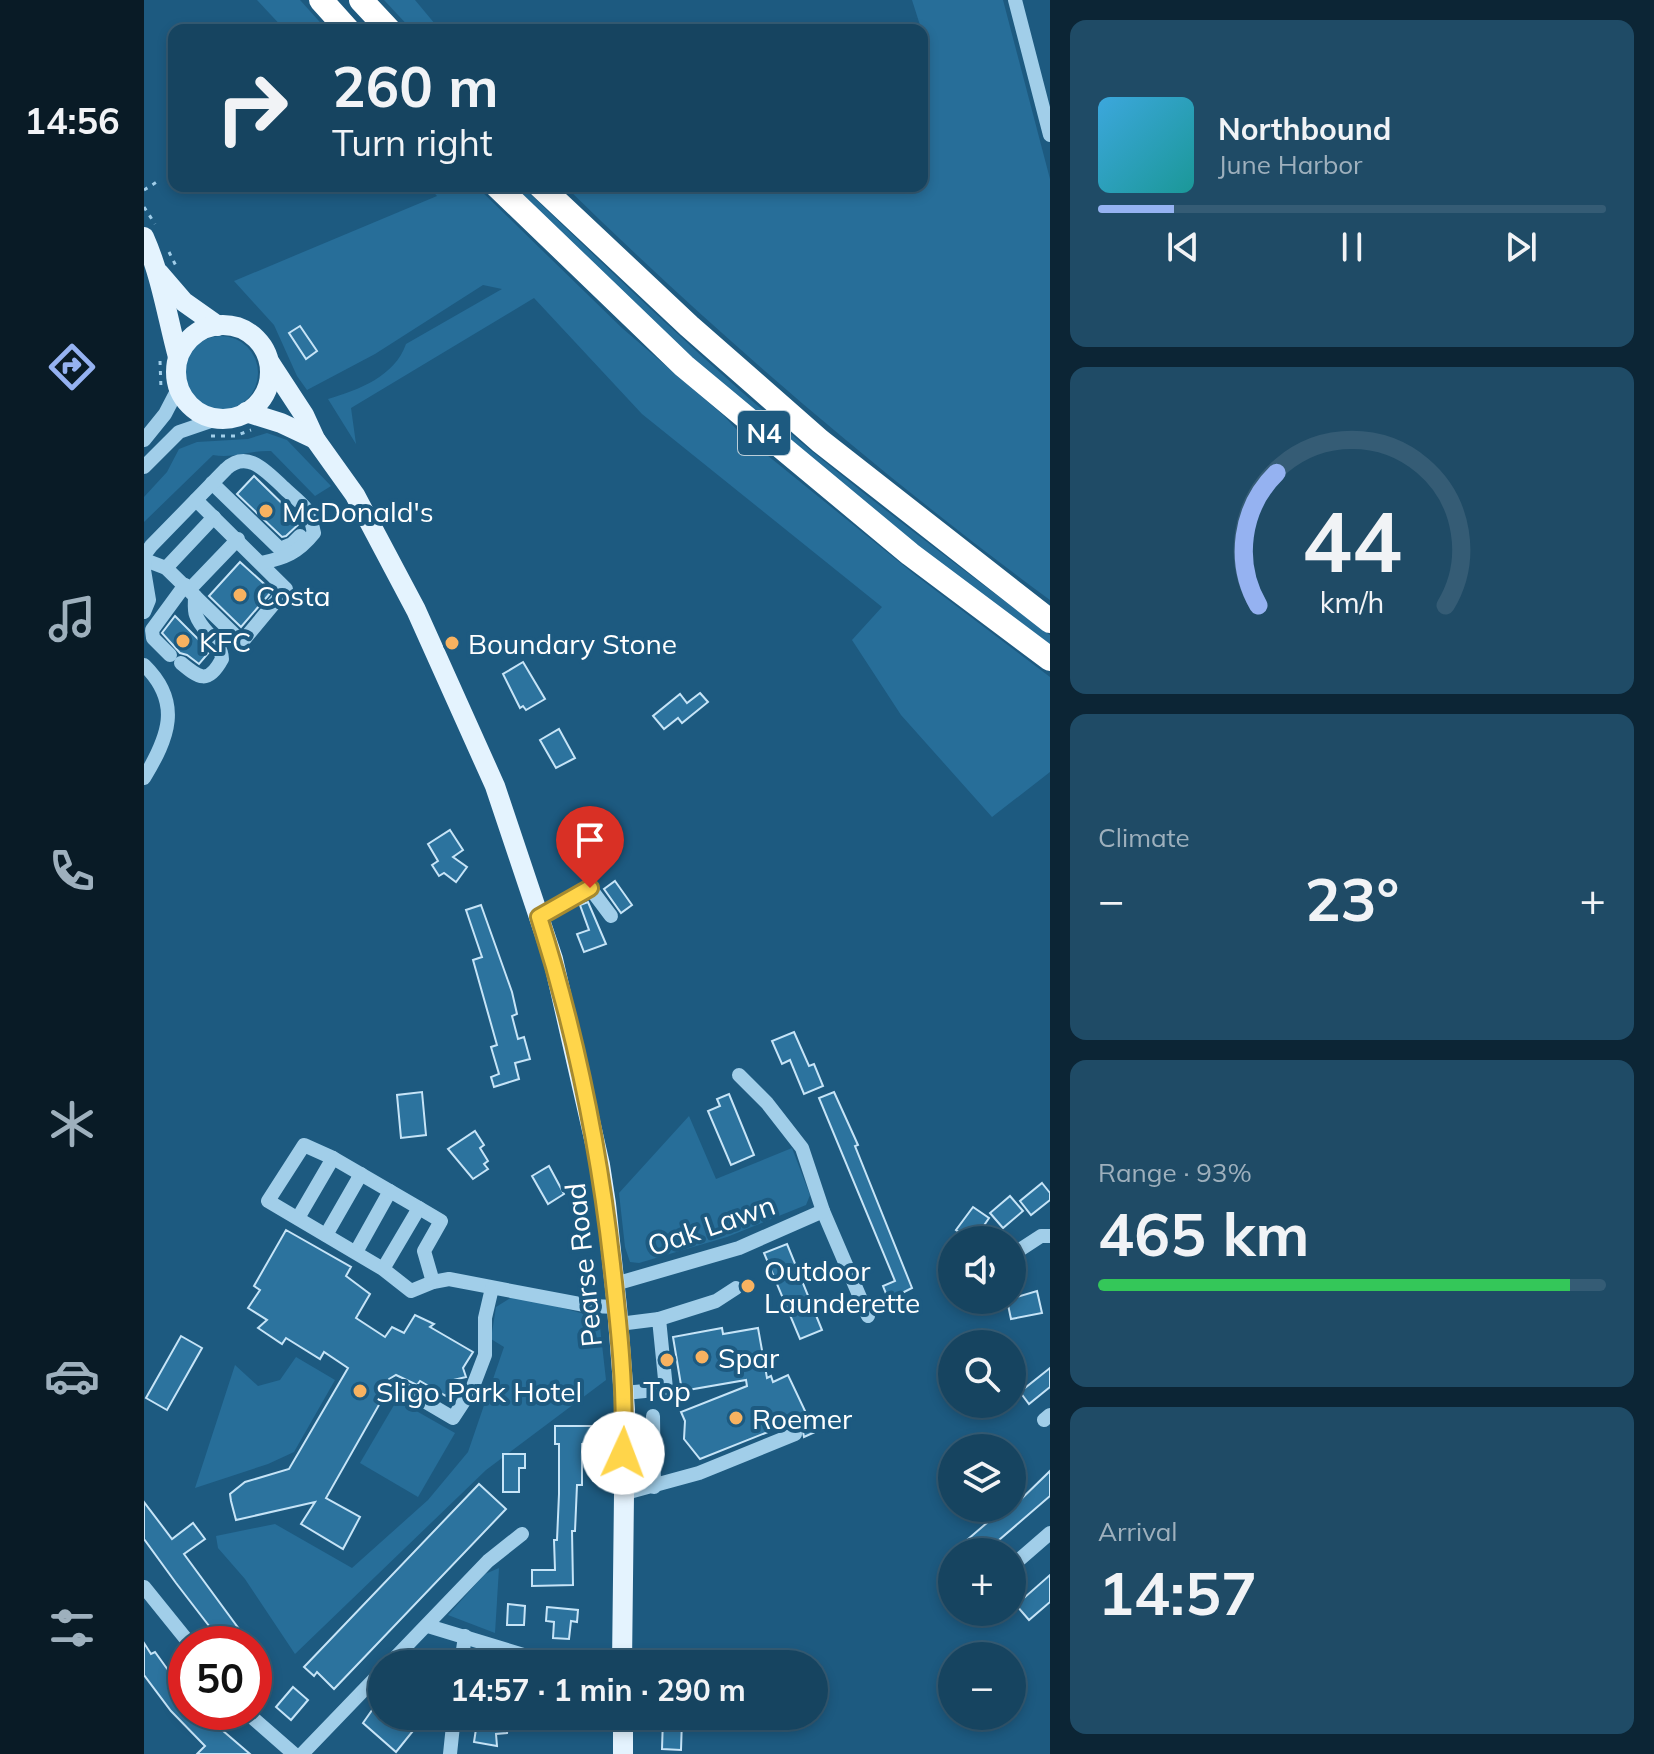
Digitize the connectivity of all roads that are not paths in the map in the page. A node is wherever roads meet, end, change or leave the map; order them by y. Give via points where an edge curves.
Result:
1 (321, 0) edge
2 (361, 0) edge
3 (1015, 0) edge
4 (343, 24) edge
5 (383, 24) edge
6 (1050, 135) edge
7 (503, 192) edge
8 (546, 192) edge
9 (151, 232) edge
10 (159, 273) junction
11 (218, 326) junction
12 (178, 357) junction
13 (270, 363) junction
14 (178, 389) junction
15 (246, 412) junction
16 (213, 427) junction
17 (315, 439) junction
18 (144, 440) edge
19 (144, 467) edge
20 (212, 483) junction
21 (196, 500) junction
22 (309, 516) junction
23 (214, 517) junction
24 (238, 539) junction
25 (145, 560) edge
26 (261, 563) junction
27 (166, 568) junction
28 (144, 569) edge
29 (190, 590) junction
30 (144, 612) edge
31 (1050, 621) edge
32 (1050, 659) edge
33 (144, 665) edge
34 (144, 778) edge
35 (611, 916) dead end
36 (539, 917) junction
37 (739, 1075) dead end
38 (333, 1158) junction
39 (361, 1174) junction
40 (390, 1191) junction
41 (419, 1208) junction
42 (823, 1211) junction
43 (298, 1218) junction
44 (326, 1235) junction
45 (1050, 1236) edge
46 (1026, 1246) edge
47 (356, 1252) junction
48 (383, 1269) junction
49 (433, 1282) junction
50 (615, 1284) junction
51 (492, 1288) junction
52 (736, 1288) dead end
53 (618, 1315) junction
54 (868, 1316) dead end
55 (659, 1319) junction
56 (397, 1385) dead end
57 (624, 1393) junction
58 (653, 1416) dead end
59 (795, 1434) dead end
60 (654, 1487) junction
61 (622, 1494) junction
62 (1050, 1533) edge
63 (522, 1534) dead end
64 (1026, 1554) edge
65 (144, 1587) edge
66 (175, 1626) edge
67 (428, 1626) junction
68 (465, 1636) junction
69 (403, 1650) edge
70 (463, 1650) edge
71 (509, 1650) edge
72 (622, 1650) edge
73 (368, 1686) edge
74 (267, 1730) edge
75 (453, 1730) edge
76 (623, 1730) edge
77 (294, 1754) edge
78 (302, 1754) edge
79 (450, 1754) edge
80 (623, 1754) edge

1 - 4 highway
2 - 5 highway
3 - 6 street
7 - 32 highway, N4 via 684,366 910,554
8 - 31 highway, N4 via 820,441
9 - 10 main road
10 - 11 main road via 184,302
10 - 12 main road
11 - 12 main road via 200,331
11 - 13 main road via 235,326 255,336
12 - 14 main road
13 - 15 main road via 266,388
13 - 17 main road, Pearse Road
14 - 16 main road
14 - 18 street
15 - 16 main road
15 - 17 main road, Pearse Road
16 - 19 street via 179,432
17 - 36 main road, Pearse Road via 355,495 416,610 495,786
20 - 21 street
20 - 22 street via 233,462 250,461
20 - 22 street via 280,549 301,534
21 - 23 street
21 - 25 street via 151,546
22 - 26 street via 314,533 302,548
23 - 24 street
23 - 27 street
24 - 26 street
24 - 29 street
25 - 27 street
25 - 28 street
26 - 29 street via 286,589 242,642
27 - 29 street
28 - 30 street via 149,600
29 - 29 street via 152,630 153,638 202,678 222,659 222,650 196,616
33 - 34 street via 169,707 165,739
35 - 36 street via 590,888
36 - 50 main road, Pearse Road via 567,1014 600,1165
37 - 42 street via 802,1148
38 - 39 street
38 - 43 street
38 - 43 street via 304,1145 268,1201
39 - 40 street
39 - 44 street
40 - 41 street
40 - 47 street
41 - 48 street
41 - 49 street via 441,1221 424,1251
42 - 50 street, Oak Lawn via 739,1248
42 - 54 street
43 - 44 street
44 - 47 street
45 - 46 street
47 - 48 street
48 - 49 street via 411,1291
49 - 51 street via 449,1279
50 - 53 main road, Pearse Road
51 - 53 street
51 - 56 street via 485,1355 453,1418
52 - 55 street via 716,1301
53 - 55 street
53 - 57 main road, Pearse Road
55 - 57 street via 666,1389
57 - 61 main road, Pearse Road
58 - 60 street
59 - 60 street
60 - 61 street
61 - 72 main road, Pearse Road
62 - 64 street
63 - 67 street via 488,1561
65 - 66 street
67 - 68 street
67 - 69 street
68 - 70 street
68 - 71 street
73 - 78 street
74 - 77 street
75 - 79 street
76 - 80 main road

